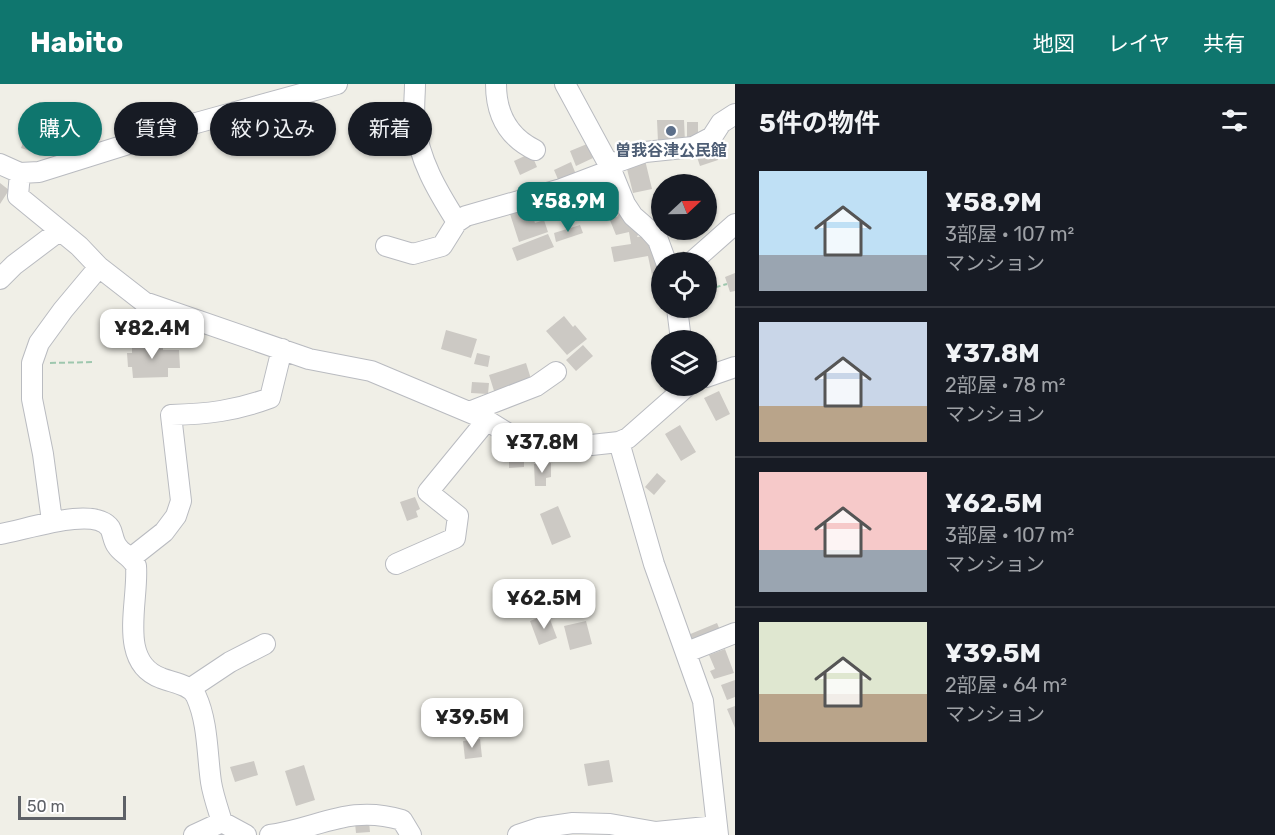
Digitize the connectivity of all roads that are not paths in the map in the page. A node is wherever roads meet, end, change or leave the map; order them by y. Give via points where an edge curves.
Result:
1 (337, 84) edge
2 (415, 84) edge
3 (496, 84) edge
4 (565, 84) edge
5 (735, 114) edge
6 (536, 150) dead end
7 (0, 164) edge
8 (610, 167) junction
9 (20, 173) junction
10 (457, 222) junction
11 (735, 224) edge
12 (59, 231) junction
13 (386, 246) dead end
14 (662, 252) edge
15 (703, 252) edge
16 (99, 267) junction
17 (0, 279) edge
18 (282, 349) junction
19 (735, 367) edge
20 (556, 372) dead end
21 (717, 373) edge
22 (676, 396) edge
23 (478, 416) junction
24 (619, 442) junction
25 (52, 521) junction
26 (0, 534) edge
27 (131, 558) junction
28 (396, 564) dead end
29 (735, 633) edge
30 (264, 644) dead end
31 (687, 652) junction
32 (191, 688) junction
33 (222, 822) junction
34 (717, 831) edge
35 (194, 835) edge
36 (246, 835) edge
37 (270, 835) edge
38 (411, 835) edge
39 (519, 835) edge

1 - 9 street via 39,172
2 - 10 street via 415,123 425,162
3 - 6 street via 504,123 520,143
4 - 8 street
5 - 8 street via 712,137 693,147 645,152
7 - 9 street
8 - 10 street via 561,189
8 - 14 street via 625,204 658,240
9 - 12 street via 18,196
10 - 13 street via 442,246 412,254
11 - 15 street
12 - 16 street
12 - 17 street
16 - 18 street via 144,302
16 - 25 street via 39,342 32,363 32,399
18 - 23 street via 309,359 371,370
18 - 27 street via 270,398 230,411 171,415 181,501 164,532
19 - 21 street
20 - 23 street
22 - 24 street
23 - 24 street via 536,451
23 - 28 street via 428,492 458,516 455,538
24 - 31 street via 654,564
25 - 26 street
25 - 27 street via 99,521 110,527 118,549
27 - 32 street via 136,566 135,652 149,672
29 - 31 street
30 - 32 street
31 - 34 street via 704,701
32 - 33 street via 206,734 212,784
33 - 35 street
33 - 36 street
34 - 39 street via 656,832 573,823
37 - 38 street via 358,814 402,820

